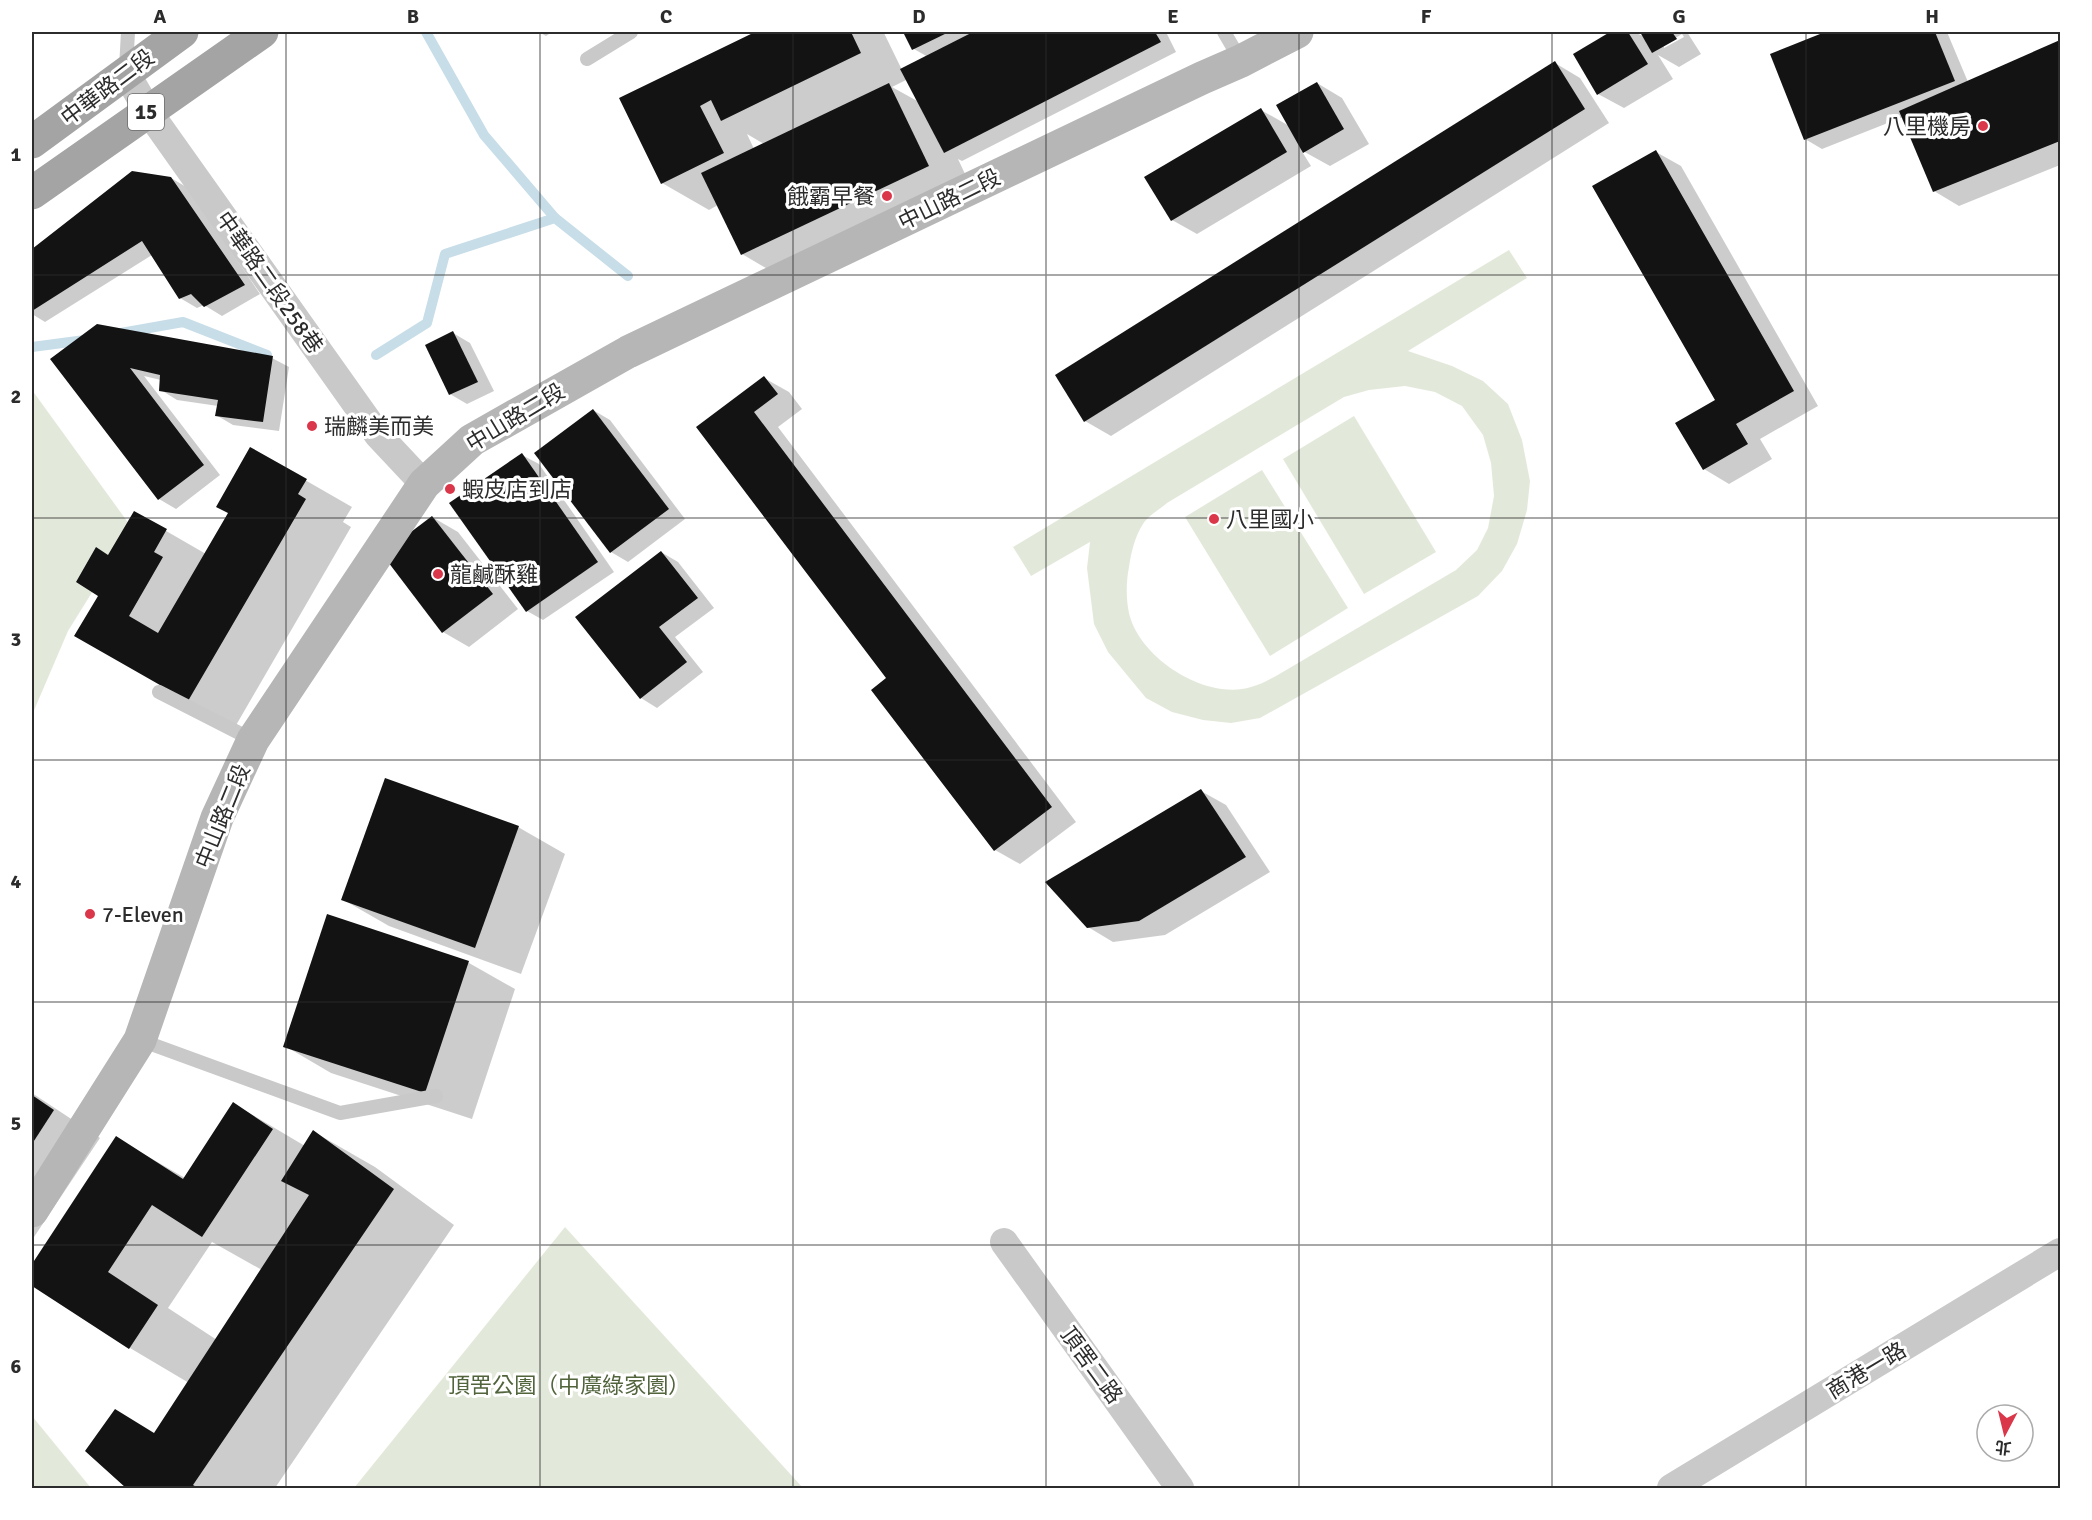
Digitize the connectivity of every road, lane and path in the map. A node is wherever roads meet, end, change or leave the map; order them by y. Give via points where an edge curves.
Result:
1 (128, 32) edge
2 (182, 32) edge
3 (262, 32) edge
4 (631, 32) edge
5 (1224, 32) edge
6 (1297, 32) edge
7 (588, 59) dead end
8 (1241, 61) junction
9 (126, 73) junction
10 (148, 111) junction
11 (32, 141) edge
12 (32, 193) edge
13 (424, 484) junction
14 (159, 692) dead end
15 (254, 740) junction
16 (140, 1040) junction
17 (436, 1095) dead end
18 (32, 1210) edge
19 (1004, 1242) dead end
20 (2061, 1252) edge
21 (1180, 1488) edge
22 (1671, 1488) edge

1 - 9 lane
2 - 9 main road, 中華路二段 / 15
3 - 10 main road, 中華路二段 / 15
4 - 7 lane
5 - 8 lane
6 - 8 main road, 中山路二段
8 - 13 main road, 中山路二段 via 628,352 472,440
9 - 10 street, 中華路二段258巷
9 - 11 main road, 中華路二段 / 15
10 - 12 main road, 中華路二段 / 15
10 - 13 street, 中華路二段258巷 via 378,435
13 - 15 main road, 中山路二段
14 - 15 lane
15 - 16 main road, 中山路二段 via 217,818
16 - 17 lane via 340,1113
16 - 18 main road, 中山路二段
19 - 21 street, 頂罟二路
20 - 22 street, 商港一路

